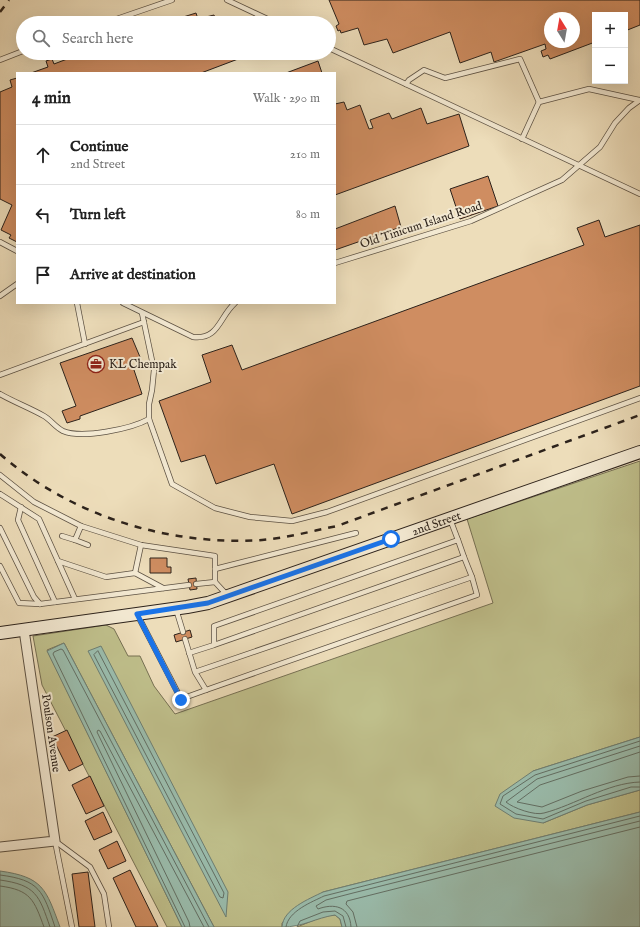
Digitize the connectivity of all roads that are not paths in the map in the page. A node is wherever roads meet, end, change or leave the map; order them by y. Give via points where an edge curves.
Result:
1 (172, 0) edge
2 (227, 0) edge
3 (125, 16) edge
4 (261, 16) edge
5 (336, 51) edge
6 (16, 54) edge
7 (0, 60) edge
8 (406, 84) junction
9 (639, 100) edge
10 (539, 102) junction
11 (522, 139) junction
12 (579, 166) junction
13 (640, 194) edge
14 (0, 242) edge
15 (16, 250) edge
16 (336, 262) edge
17 (16, 285) edge
18 (0, 296) edge
19 (77, 304) edge
20 (125, 304) edge
21 (234, 304) edge
22 (142, 312) junction
23 (144, 322) junction
24 (85, 344) junction
25 (0, 375) edge
26 (0, 394) edge
27 (640, 398) edge
28 (149, 419) junction
29 (640, 452) edge
30 (0, 475) edge
31 (0, 494) edge
32 (21, 508) junction
33 (450, 518) junction
34 (81, 526) junction
35 (0, 528) edge
36 (356, 533) dead end
37 (62, 536) dead end
38 (75, 540) junction
39 (458, 540) junction
40 (88, 545) dead end
41 (141, 545) junction
42 (464, 557) junction
43 (58, 561) junction
44 (0, 566) edge
45 (215, 569) junction
46 (136, 573) junction
47 (472, 577) junction
48 (215, 582) junction
49 (196, 584) dead end
50 (189, 585) dead end
51 (163, 588) junction
52 (228, 596) junction
53 (75, 599) junction
54 (55, 602) junction
55 (40, 604) junction
56 (176, 609) junction
57 (137, 614) junction
58 (24, 630) junction
59 (183, 632) dead end
60 (0, 633) edge
61 (185, 639) dead end
62 (214, 645) junction
63 (189, 653) junction
64 (195, 672) junction
65 (206, 690) junction
66 (55, 841) junction
67 (0, 847) edge
68 (72, 927) edge
69 (109, 927) edge

1 - 3 lane
2 - 4 lane
5 - 8 lane
6 - 7 lane
8 - 10 lane via 424,70 445,78 520,59
8 - 11 lane
9 - 10 lane via 589,89
9 - 12 lane, Old Tinicum Island Road via 615,123 600,147
10 - 11 lane
11 - 12 lane
12 - 13 lane
12 - 16 lane, Old Tinicum Island Road via 562,180 471,221
14 - 15 lane
17 - 18 lane
19 - 24 lane
20 - 22 lane
21 - 22 lane via 220,325 209,336 202,338 193,337
22 - 23 lane
23 - 24 lane
23 - 28 lane via 154,370
24 - 25 lane
26 - 28 lane via 45,417 64,432 97,434
27 - 28 lane via 327,512 292,521 250,517 215,508 172,484
29 - 33 street, 2nd Street
30 - 34 lane via 34,502
31 - 32 lane
32 - 43 lane via 39,519
32 - 54 lane via 18,520
33 - 39 lane
33 - 52 street, 2nd Street
34 - 38 lane
34 - 41 lane
35 - 55 lane via 34,597
36 - 45 lane
37 - 38 lane
38 - 40 lane
39 - 42 lane
39 - 62 lane via 214,626
41 - 45 lane via 215,556
41 - 46 lane
42 - 47 lane
42 - 62 lane
43 - 46 lane via 106,578
43 - 53 lane
44 - 55 lane via 19,603
45 - 48 lane
46 - 51 lane
47 - 64 lane
47 - 65 lane via 477,595
48 - 49 lane
48 - 52 lane
50 - 51 lane
51 - 53 lane
52 - 56 street, 2nd Street
53 - 54 lane
54 - 55 lane
56 - 57 street, 2nd Street
56 - 59 lane
57 - 58 street, 2nd Street
57 - 65 lane via 181,700
58 - 60 street, 2nd Street
58 - 66 street, Poulson Avenue
61 - 63 lane
62 - 63 lane
63 - 64 lane
64 - 65 lane
66 - 67 street
66 - 68 lane
66 - 69 lane via 90,867 104,894

